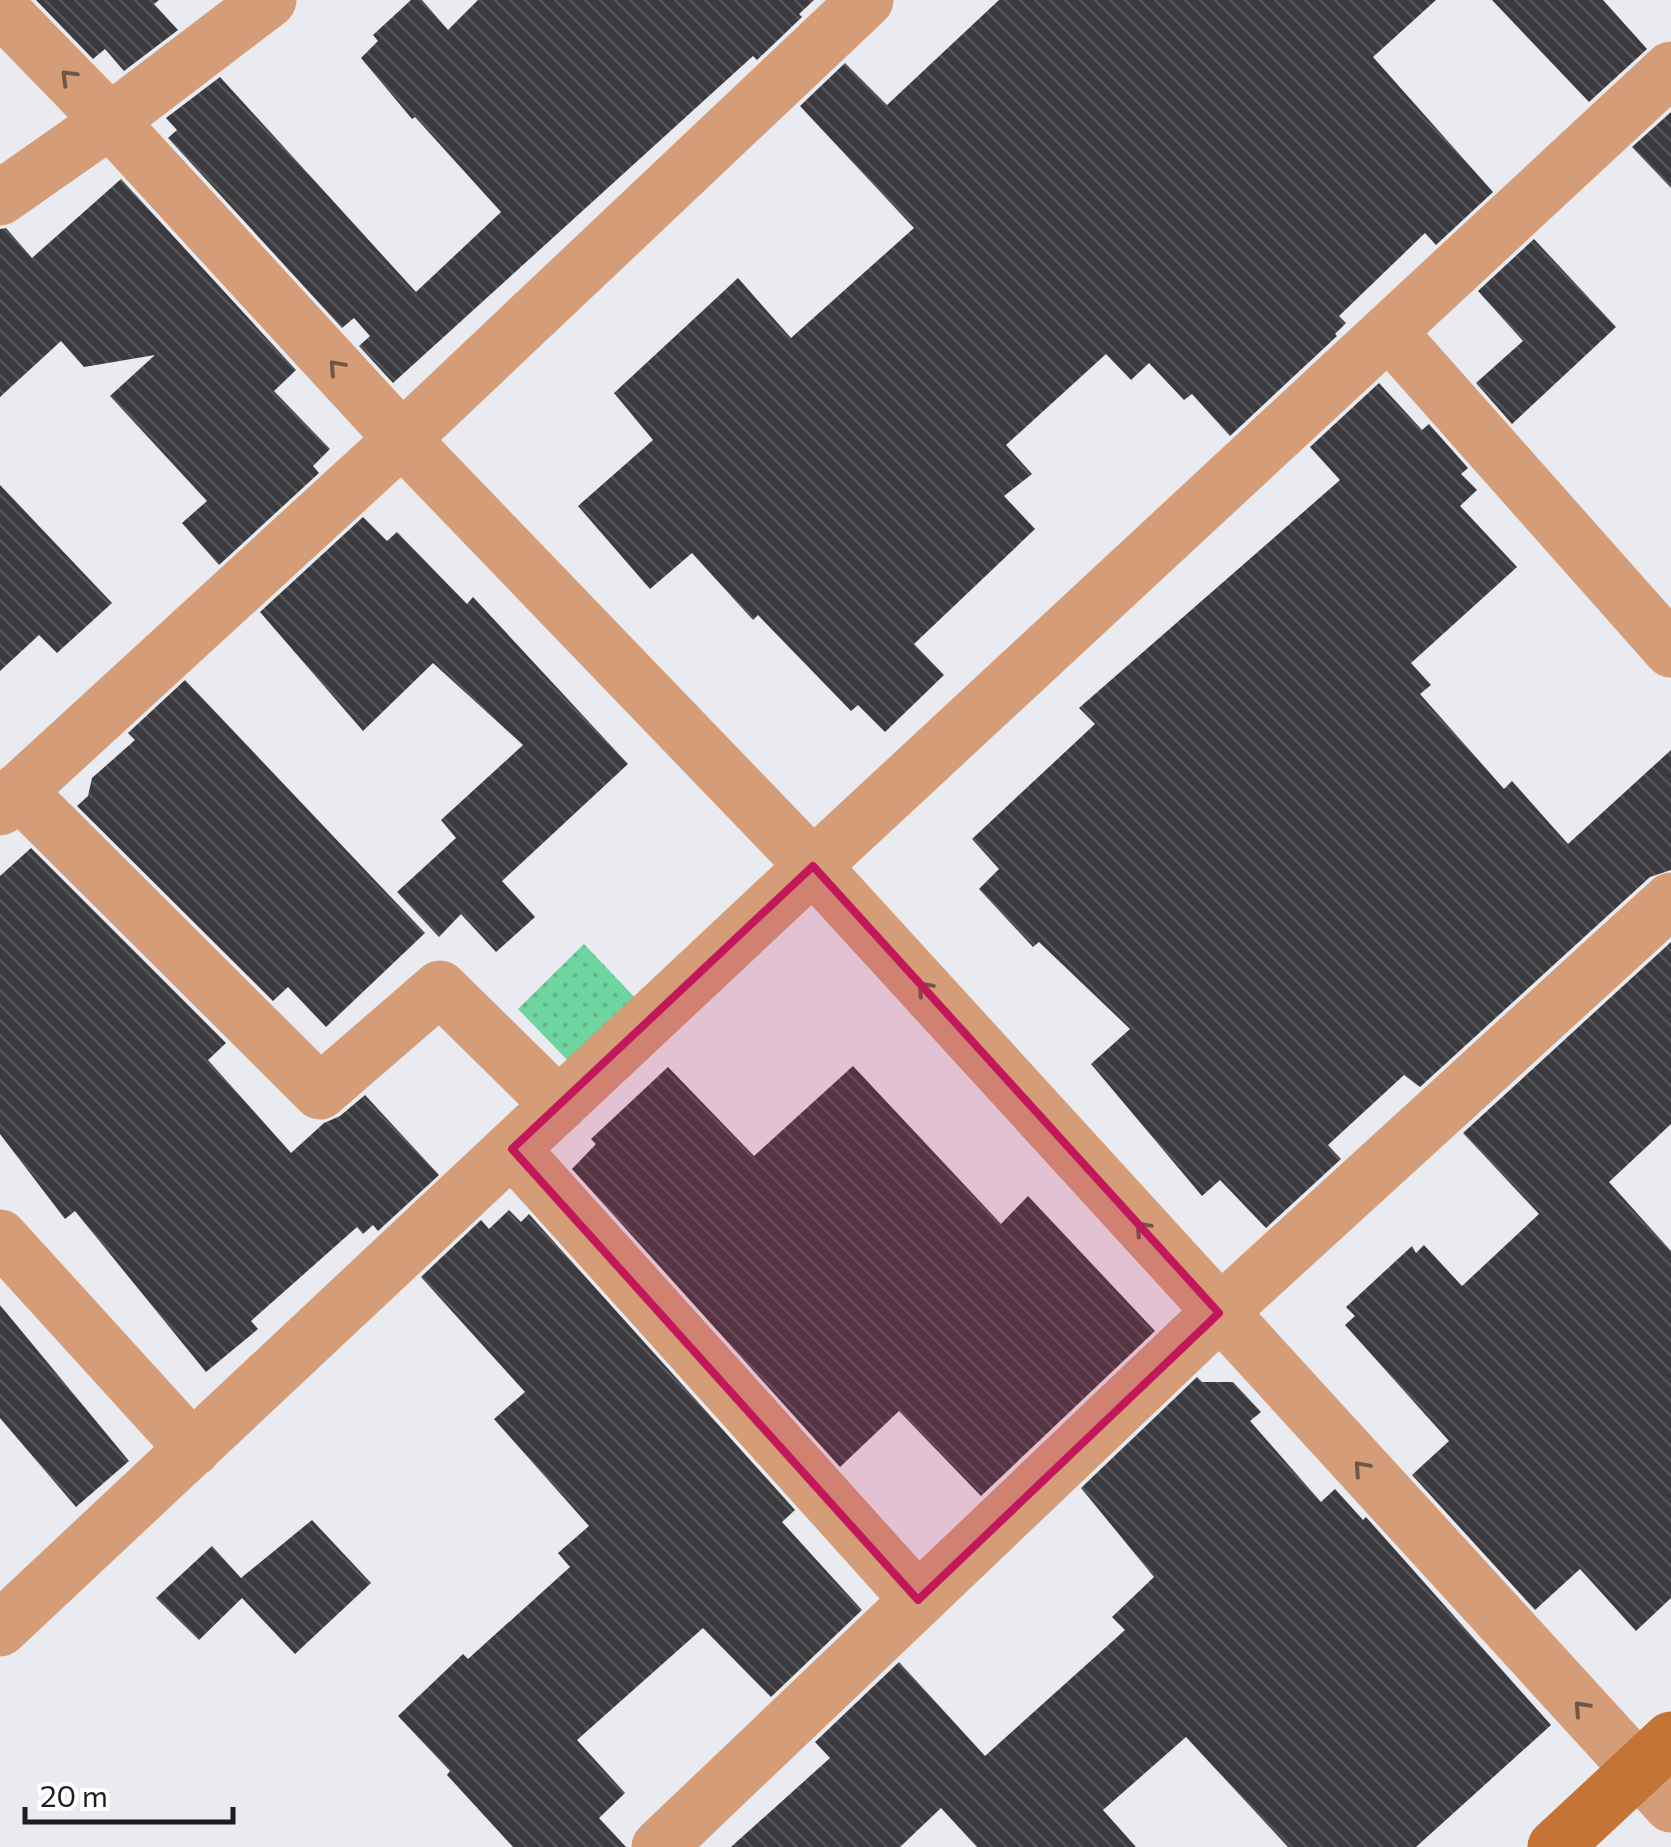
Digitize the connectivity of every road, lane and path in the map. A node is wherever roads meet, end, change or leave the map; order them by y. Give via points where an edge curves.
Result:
1 (269, 0) edge
2 (866, 0) edge
3 (0, 8) edge
4 (1671, 69) edge
5 (110, 121) junction
6 (0, 198) edge
7 (1389, 332) junction
8 (402, 440) junction
9 (1671, 650) edge
10 (9, 800) edge
11 (813, 866) junction
12 (1671, 900) edge
13 (559, 1105) junction
14 (512, 1149) junction
15 (0, 1236) edge
16 (1219, 1313) junction
17 (192, 1448) junction
18 (918, 1600) junction
19 (0, 1629) edge
20 (1660, 1771) edge
21 (659, 1847) edge
22 (1555, 1847) edge

1 - 5 street
2 - 8 street
5 -> 3 street
4 - 7 street
5 - 6 street
8 -> 5 street
7 - 9 street
7 - 11 street
8 - 10 street
8 - 11 street
10 - 13 street via 320,1092 440,988
11 - 13 street
16 -> 11 street
12 - 16 street
13 - 14 street
14 - 17 street
14 - 18 street
15 - 17 street
16 - 18 street
20 -> 16 street
17 - 19 street
18 - 21 street
20 - 22 street

